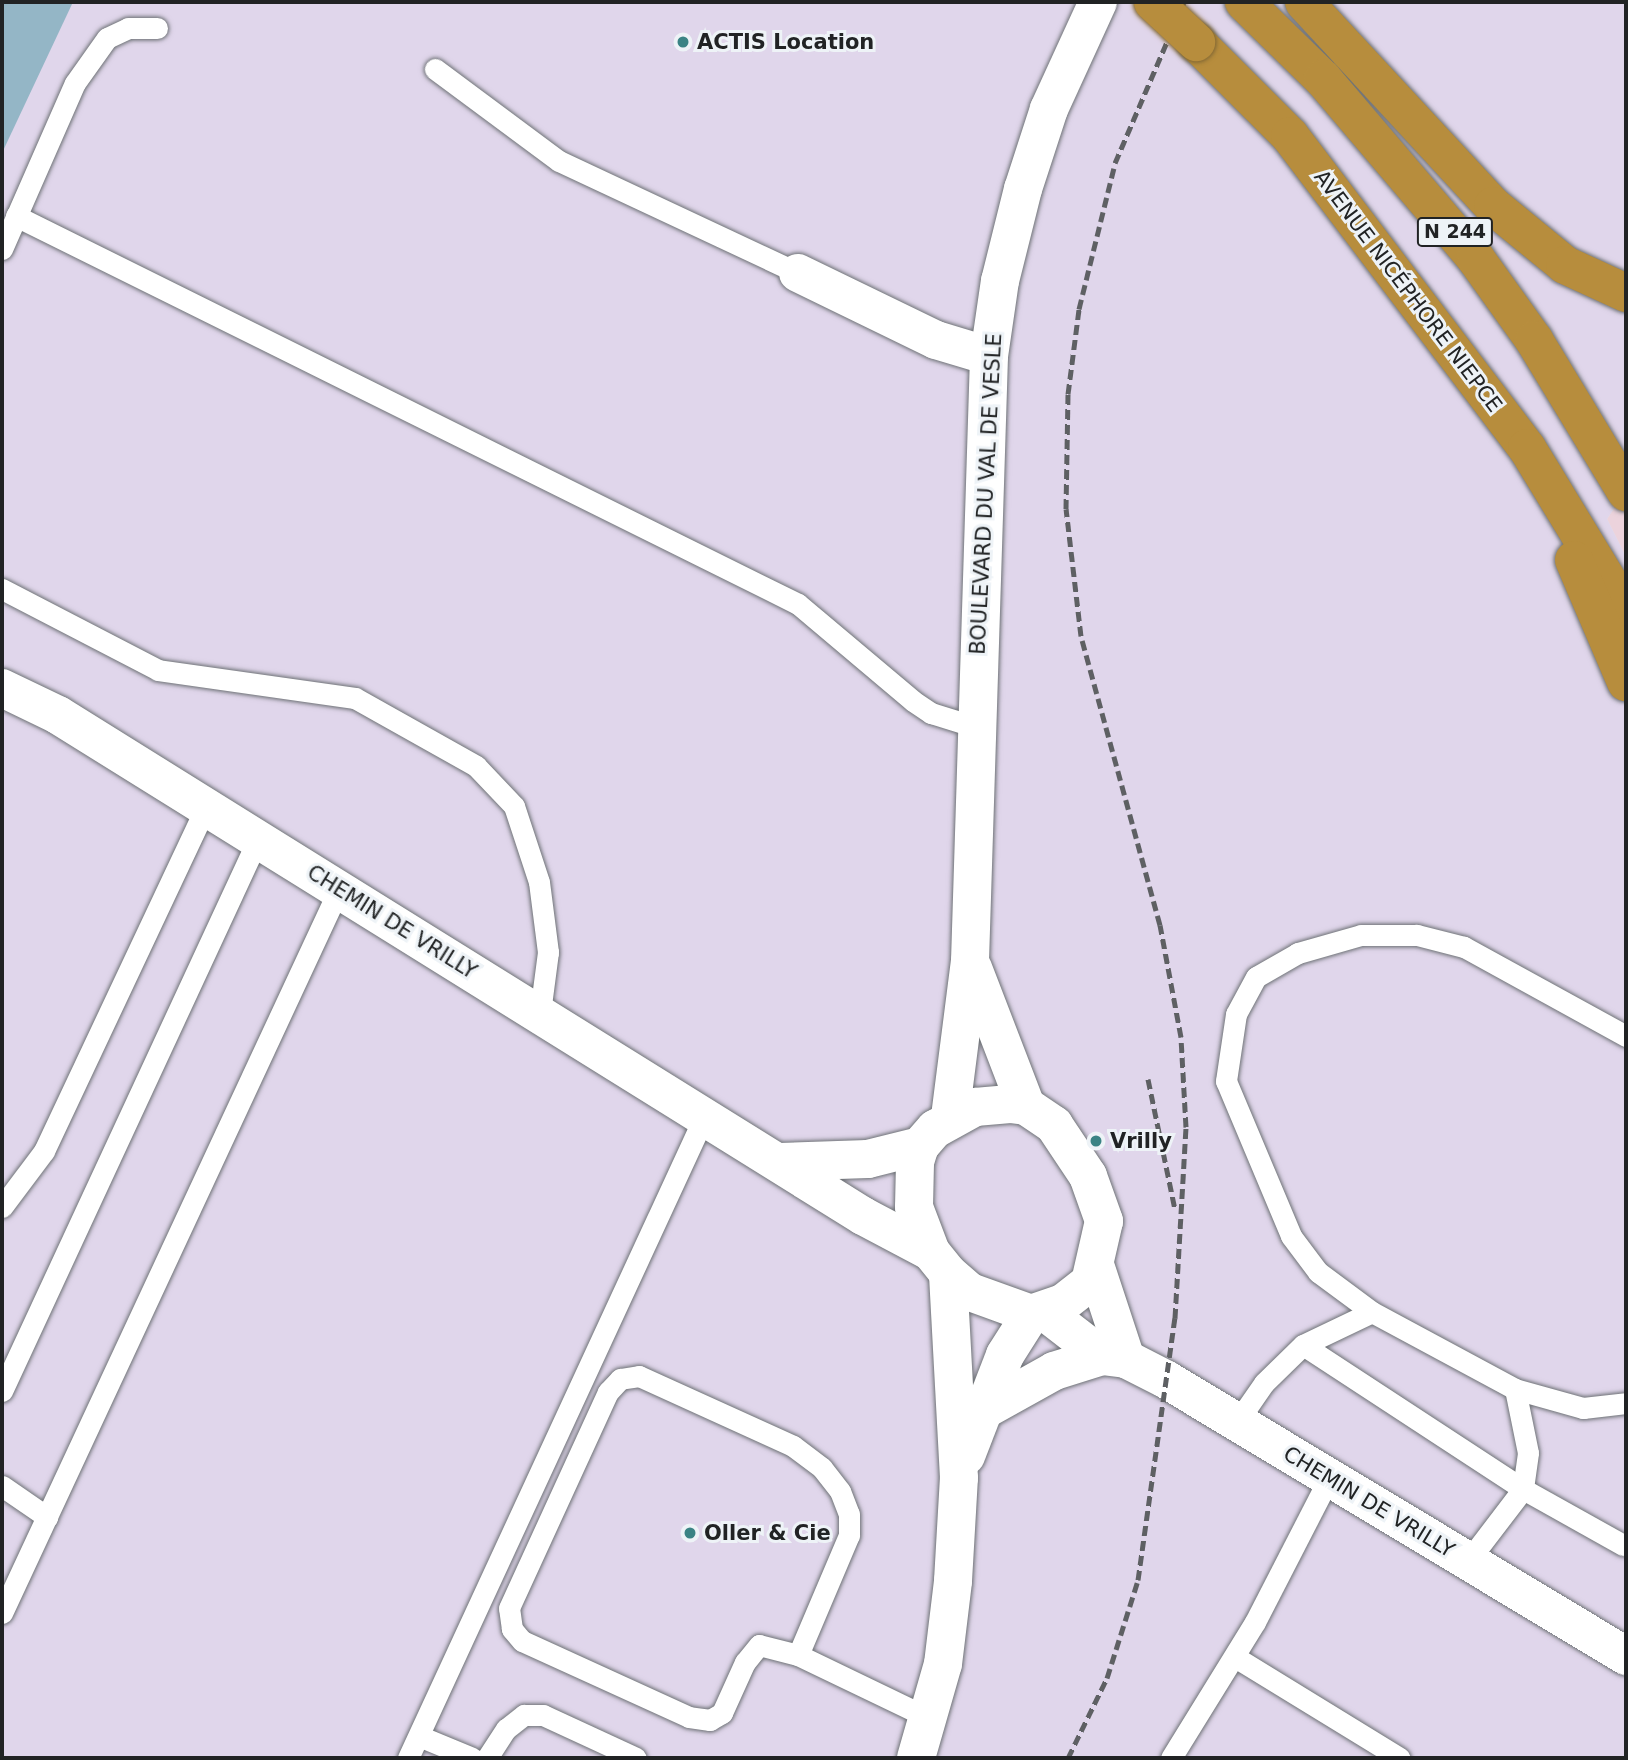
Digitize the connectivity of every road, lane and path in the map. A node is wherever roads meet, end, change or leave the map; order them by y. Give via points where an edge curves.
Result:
1 (1098, 2) edge
2 (1153, 2) edge
3 (1244, 2) edge
4 (1304, 2) edge
5 (158, 28) dead end
6 (435, 68) dead end
7 (16, 216) junction
8 (2, 249) edge
9 (798, 274) joint
10 (1626, 293) edge
11 (989, 356) junction
12 (1527, 448) junction
13 (1626, 492) edge
14 (2, 589) edge
15 (1626, 611) edge
16 (1626, 682) edge
17 (2, 688) edge
18 (976, 727) junction
19 (206, 806) junction
20 (258, 839) junction
21 (339, 889) junction
22 (970, 961) junction
23 (540, 1013) junction
24 (1626, 1035) edge
25 (1026, 1106) junction
26 (705, 1115) junction
27 (950, 1117) junction
28 (920, 1146) junction
29 (780, 1161) junction
30 (2, 1207) edge
31 (939, 1263) junction
32 (1096, 1268) junction
33 (1372, 1311) junction
34 (1038, 1313) junction
35 (1303, 1345) junction
36 (1114, 1357) junction
37 (1515, 1389) junction
38 (2, 1391) edge
39 (1626, 1403) edge
40 (979, 1413) junction
41 (1237, 1422) junction
42 (959, 1478) junction
43 (1329, 1478) junction
44 (2, 1486) edge
45 (1523, 1489) junction
46 (47, 1517) junction
47 (1623, 1545) dead end
48 (1468, 1561) junction
49 (2, 1613) edge
50 (1621, 1650) edge
51 (798, 1655) junction
52 (1235, 1657) junction
53 (929, 1718) junction
54 (419, 1736) junction
55 (408, 1758) edge
56 (472, 1758) edge
57 (487, 1758) edge
58 (636, 1758) edge
59 (916, 1758) edge
60 (1171, 1758) edge
61 (1400, 1758) edge

1 - 11 street, BOULEVARD DU VAL DE VESLE via 1049,109 1023,189 1000,281
2 - 12 highway, AVENUE NICÉPHORE NIEPCE, bridge via 1290,136
3 - 13 highway, N 244 via 1323,79 1476,259 1534,340
4 - 10 highway via 1493,205 1564,265
5 - 7 lane via 128,28 107,38 75,83
6 - 9 lane via 559,161
7 - 8 lane
7 - 18 lane via 798,604 913,701 931,713
9 - 11 street via 936,340
11 - 18 street, BOULEVARD DU VAL DE VESLE
12 - 15 highway, AVENUE NICÉPHORE NIEPCE
12 - 16 highway
14 - 23 lane via 158,670 355,698 476,766 514,806 539,882 548,952
17 - 19 street, CHEMIN DE VRILLY via 58,715
18 - 22 street, BOULEVARD DU VAL DE VESLE
19 - 20 street, CHEMIN DE VRILLY
19 - 30 lane via 44,1151
20 - 21 street, CHEMIN DE VRILLY
20 - 38 lane
21 - 23 street, CHEMIN DE VRILLY
21 - 46 lane
22 - 25 street, BOULEVARD DU VAL DE VESLE
22 - 27 street, BOULEVARD DU VAL DE VESLE
23 - 26 street, CHEMIN DE VRILLY
24 - 33 lane via 1464,947 1417,935 1362,935 1298,953 1256,977 1236,1014 1226,1081 1292,1236 1318,1272
25 - 27 street via 975,1107
25 - 32 street via 1054,1125 1088,1176 1104,1221
26 - 29 street, CHEMIN DE VRILLY
26 - 54 lane
27 - 28 street
28 - 29 street via 869,1159
28 - 31 street via 912,1179 914,1207
29 - 31 street, CHEMIN DE VRILLY
31 - 34 street via 970,1292
31 - 42 street
32 - 34 street via 1078,1294
32 - 36 street
33 - 35 lane
33 - 37 lane
34 - 36 street, CHEMIN DE VRILLY
34 - 40 street via 1005,1355
35 - 41 lane via 1265,1383
35 - 45 lane
36 - 40 street via 1054,1371
36 - 41 street, CHEMIN DE VRILLY
37 - 39 lane via 1583,1408
37 - 45 lane via 1528,1453
40 - 42 street
41 - 43 street, CHEMIN DE VRILLY
42 - 53 street via 943,1664
43 - 48 street, CHEMIN DE VRILLY
43 - 52 lane
44 - 46 lane
45 - 47 lane
45 - 48 lane
46 - 49 lane
48 - 50 street, CHEMIN DE VRILLY
51 - 51 lane via 849,1535 849,1514 840,1491 822,1468 793,1446 639,1376 620,1379 608,1392 509,1608 512,1629 522,1642 689,1717 710,1720 722,1713 745,1662 759,1644
51 - 53 lane
52 - 60 lane
52 - 61 lane
53 - 59 street
54 - 55 lane
54 - 56 lane
57 - 58 lane via 506,1729 524,1715 542,1715

